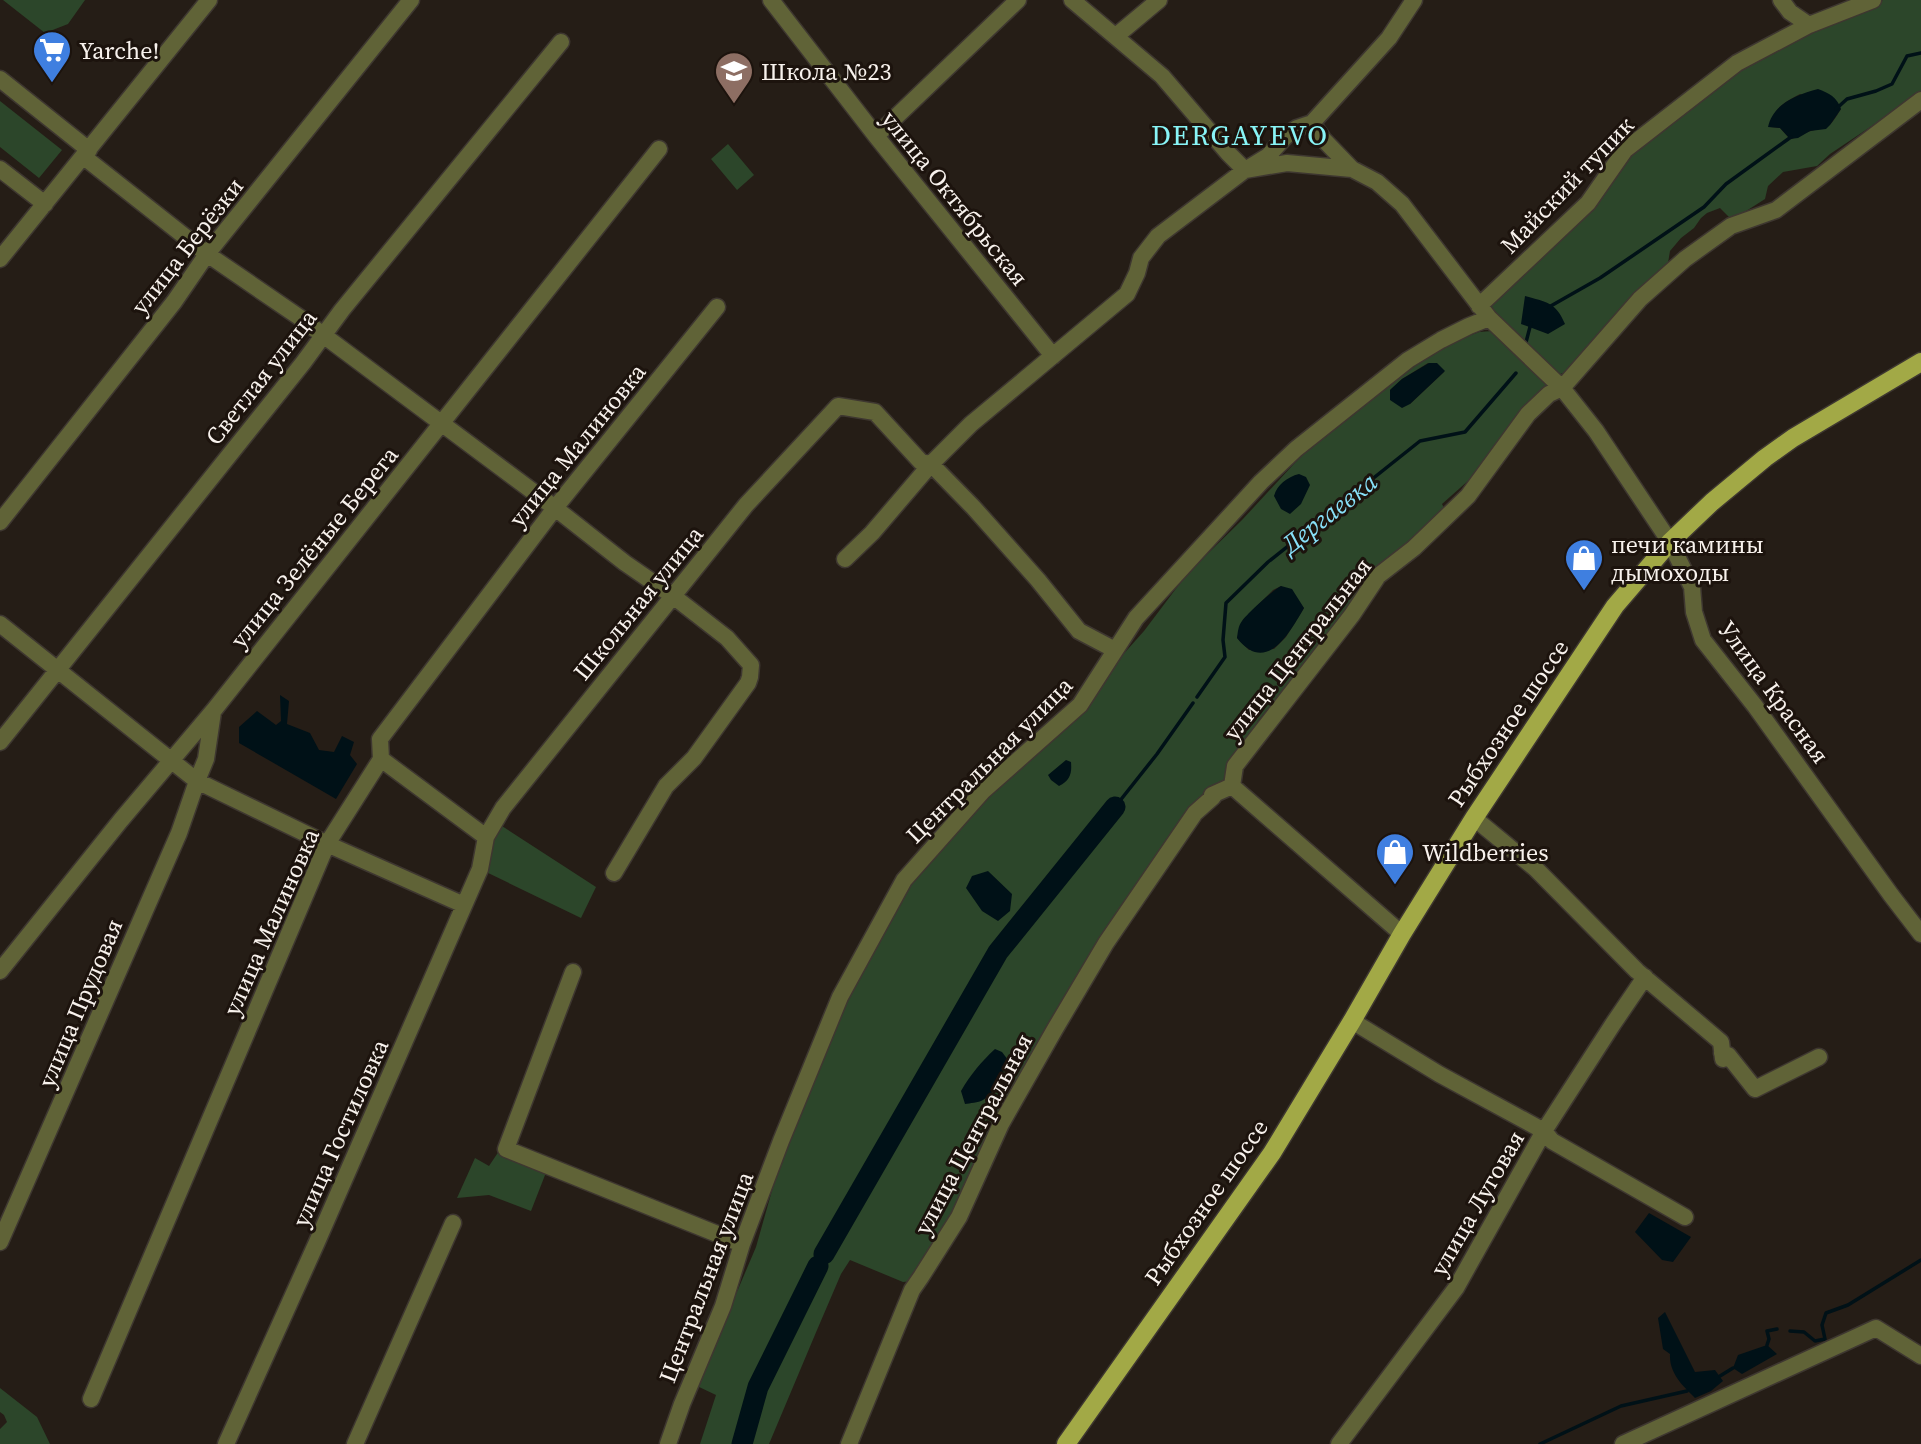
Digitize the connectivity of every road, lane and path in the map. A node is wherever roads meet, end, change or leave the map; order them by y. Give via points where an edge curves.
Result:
1 (209, 0) edge
2 (411, 0) edge
3 (771, 0) edge
4 (1018, 0) edge
5 (1072, 0) edge
6 (1159, 0) edge
7 (1414, 0) edge
8 (1781, 0) edge
9 (1873, 0) edge
10 (1809, 25) junction
11 (1116, 36) junction
12 (561, 42) dead end
13 (0, 79) edge
14 (1921, 100) edge
15 (1312, 123) junction
16 (876, 136) junction
17 (659, 149) dead end
18 (86, 153) junction
19 (0, 169) edge
20 (1352, 169) junction
21 (1245, 170) junction
22 (45, 204) junction
23 (207, 254) junction
24 (0, 259) edge
25 (717, 307) dead end
26 (1484, 312) junction
27 (323, 336) junction
28 (1053, 356) junction
29 (1921, 362) edge
30 (1562, 388) junction
31 (442, 423) junction
32 (931, 464) junction
33 (555, 508) junction
34 (0, 522) edge
35 (1670, 542) junction
36 (845, 559) dead end
37 (673, 596) junction
38 (0, 624) edge
39 (1115, 650) junction
40 (57, 668) junction
41 (214, 710) junction
42 (0, 742) edge
43 (381, 758) junction
44 (172, 761) junction
45 (197, 781) junction
46 (1232, 786) junction
47 (1474, 818) junction
48 (486, 837) junction
49 (327, 844) junction
50 (614, 873) dead end
51 (464, 905) junction
52 (1402, 934) junction
53 (1921, 934) edge
54 (0, 971) edge
55 (573, 972) dead end
56 (1645, 977) junction
57 (1352, 1021) junction
58 (1819, 1057) dead end
59 (1544, 1131) junction
60 (1685, 1217) dead end
61 (453, 1223) dead end
62 (0, 1242) edge
63 (742, 1244) junction
64 (1921, 1356) edge
65 (90, 1399) dead end
66 (226, 1444) edge
67 (355, 1444) edge
68 (668, 1444) edge
69 (849, 1444) edge
70 (1066, 1444) edge
71 (1339, 1444) edge
72 (1623, 1444) edge

1 - 18 street
2 - 23 street, улица Берёзки
3 - 16 street, улица Октябрьская
4 - 16 street
5 - 11 street
6 - 11 street
7 - 15 street via 1389,38
8 - 10 street
9 - 10 street, Майский тупик
10 - 26 street, Майский тупик via 1737,63 1625,150 1588,203
11 - 21 street via 1162,76
12 - 27 street, Светлая улица
13 - 18 street
14 - 30 street, улица Центральная via 1776,210 1731,226 1685,259 1640,299
15 - 20 street
15 - 21 street via 1297,128 1268,156
16 - 28 street, улица Октябрьская
17 - 31 street, улица Зелёные Берега
18 - 22 street
18 - 23 street
19 - 22 street
20 - 21 street via 1287,163
20 - 26 street, Улица Красная via 1377,182 1402,204
21 - 28 street via 1158,236 1141,258 1127,294
22 - 24 street
23 - 27 street
23 - 34 street, улица Берёзки
25 - 33 street, улица Малиновка
26 - 30 street, Улица Красная
26 - 39 street, Центральная улица via 1408,360 1296,449 1136,618
27 - 31 street
27 - 40 street, Светлая улица
28 - 32 street
29 - 35 main road, Рыбхозное шоссе via 1793,438
30 - 35 street, Улица Красная
30 - 46 street, улица Центральная via 1528,414 1468,496 1378,576 1235,766
31 - 33 street
31 - 41 street, улица Зелёные Берега
32 - 36 street
32 - 37 street, Школьная улица via 921,462 875,412 838,406 746,505
32 - 39 street via 1079,631
33 - 37 street
33 - 43 street, улица Малиновка via 380,739
35 - 47 main road, Рыбхозное шоссе via 1615,606
35 - 53 street, Улица Красная via 1692,587 1703,640
37 - 48 street, Школьная улица via 503,808
37 - 50 street via 727,638 751,664 750,677 694,758 666,786
38 - 40 street
39 - 63 street, Центральная улица via 1080,705 983,792 904,880 840,997
40 - 42 street, Светлая улица
40 - 44 street
41 - 44 street, улица Зелёные Берега
41 - 45 street, улица Прудовая via 206,759
43 - 48 street
43 - 49 street, улица Малиновка
44 - 45 street
44 - 54 street, улица Зелёные Берега
45 - 49 street
45 - 62 street, улица Прудовая via 179,833
46 - 52 street
46 - 69 street, улица Центральная via 1212,795 1195,813 1106,943 1055,1029 1001,1124 958,1217 912,1290
47 - 52 main road, Рыбхозное шоссе
47 - 56 street via 1536,869
48 - 51 street, улица Гостиловка via 480,869
49 - 51 street
49 - 65 street, улица Малиновка
51 - 66 street, улица Гостиловка
52 - 57 main road, Рыбхозное шоссе
55 - 63 street via 506,1149
56 - 58 street via 1721,1042 1723,1056 1728,1055 1755,1089
56 - 59 street, улица Луговая
57 - 59 street
57 - 70 main road, Рыбхозное шоссе via 1272,1153
59 - 60 street via 1552,1141
59 - 71 street, улица Луговая via 1456,1288
61 - 67 street
63 - 68 street, Центральная улица via 723,1306
64 - 72 street via 1876,1328

